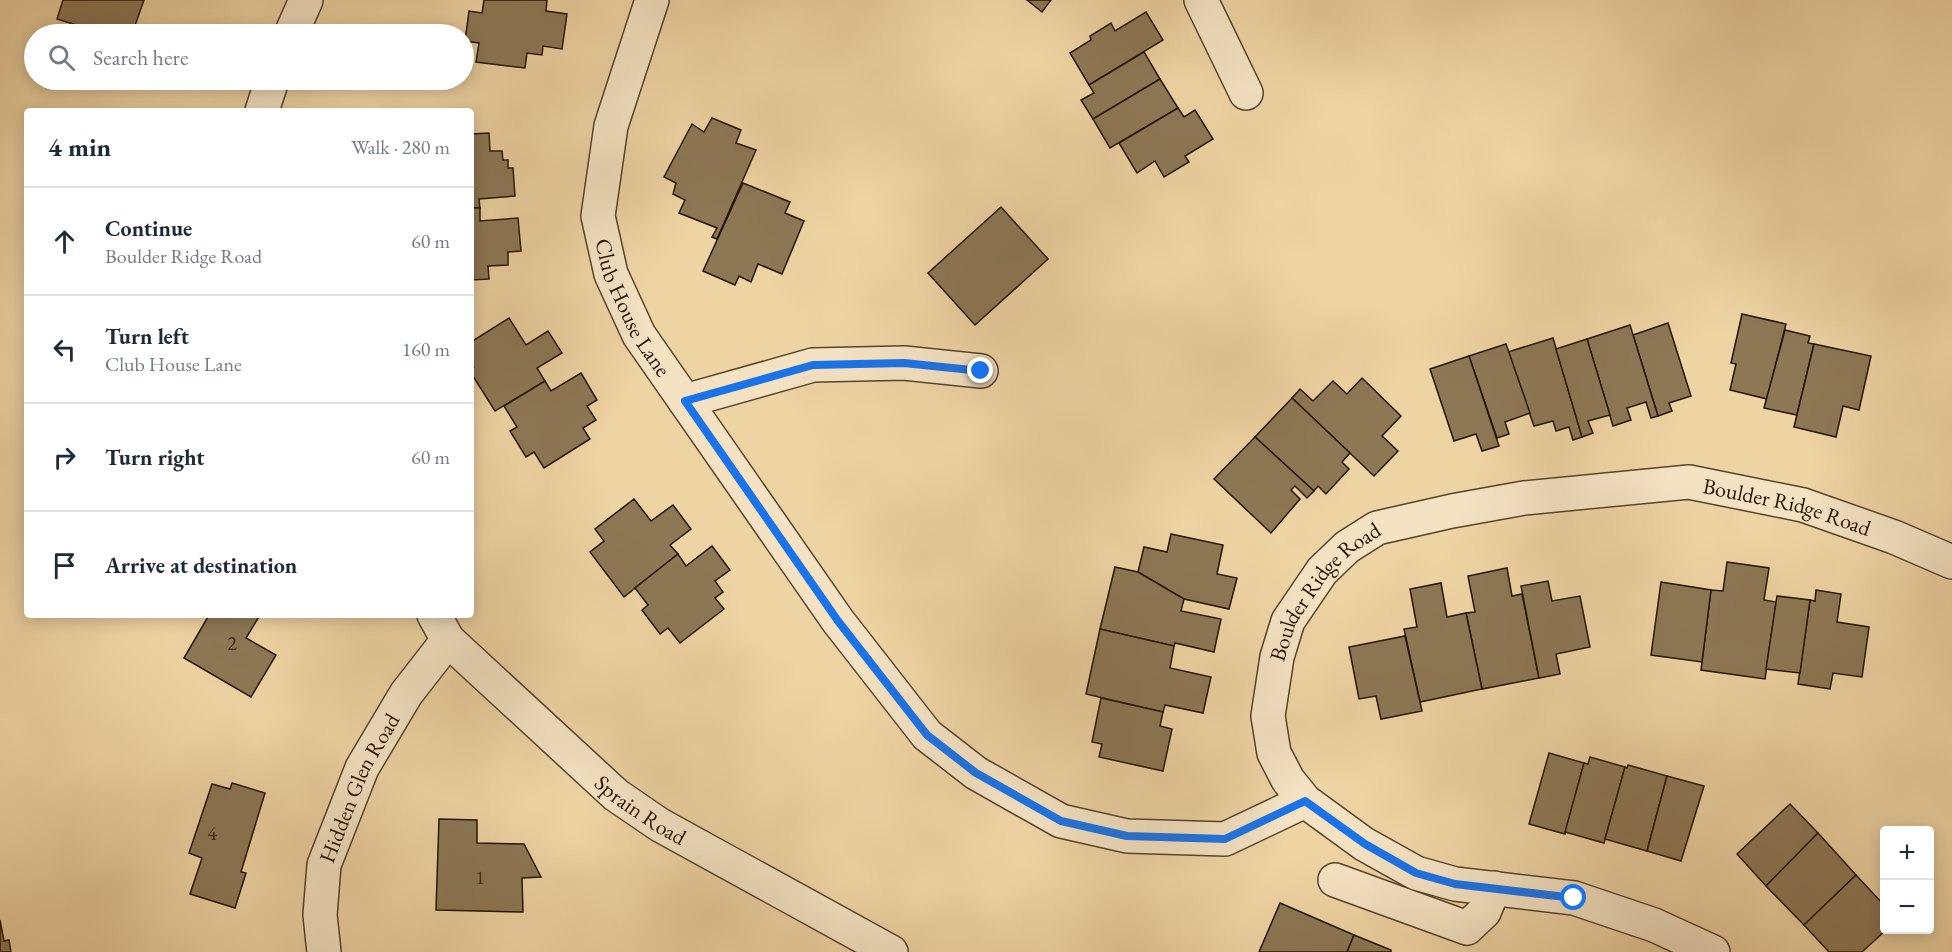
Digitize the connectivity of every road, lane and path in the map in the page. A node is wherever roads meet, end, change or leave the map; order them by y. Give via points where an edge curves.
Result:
1 (306, 0) edge
2 (652, 0) edge
3 (1201, 0) edge
4 (295, 24) edge
5 (269, 90) edge
6 (1246, 93) dead end
7 (263, 108) edge
8 (981, 371) dead end
9 (685, 401) junction
10 (1952, 562) edge
11 (441, 628) edge
12 (1305, 801) junction
13 (1335, 880) dead end
14 (1494, 888) junction
15 (324, 952) edge
16 (891, 952) edge
17 (1713, 952) edge

1 - 4 street
2 - 9 street, Club House Lane via 612,126 598,216 611,274 639,335
3 - 6 street
5 - 7 street
8 - 9 street via 904,363 813,365
9 - 12 street, Club House Lane via 845,630 927,735 976,773 1061,821 1127,836 1225,839
10 - 12 street, Boulder Ridge Road via 1803,505 1689,482 1524,498 1377,528 1347,547 1322,570 1288,621 1277,657 1268,716 1274,753
11 - 15 street, Hidden Glen Road via 367,759 324,865 320,915
11 - 16 street, Sprain Road via 616,795 660,825
12 - 14 street, Boulder Ridge Road via 1365,844 1416,873 1455,884
13 - 14 street via 1467,928 1484,912
14 - 17 street, Boulder Ridge Road via 1574,898 1654,925

